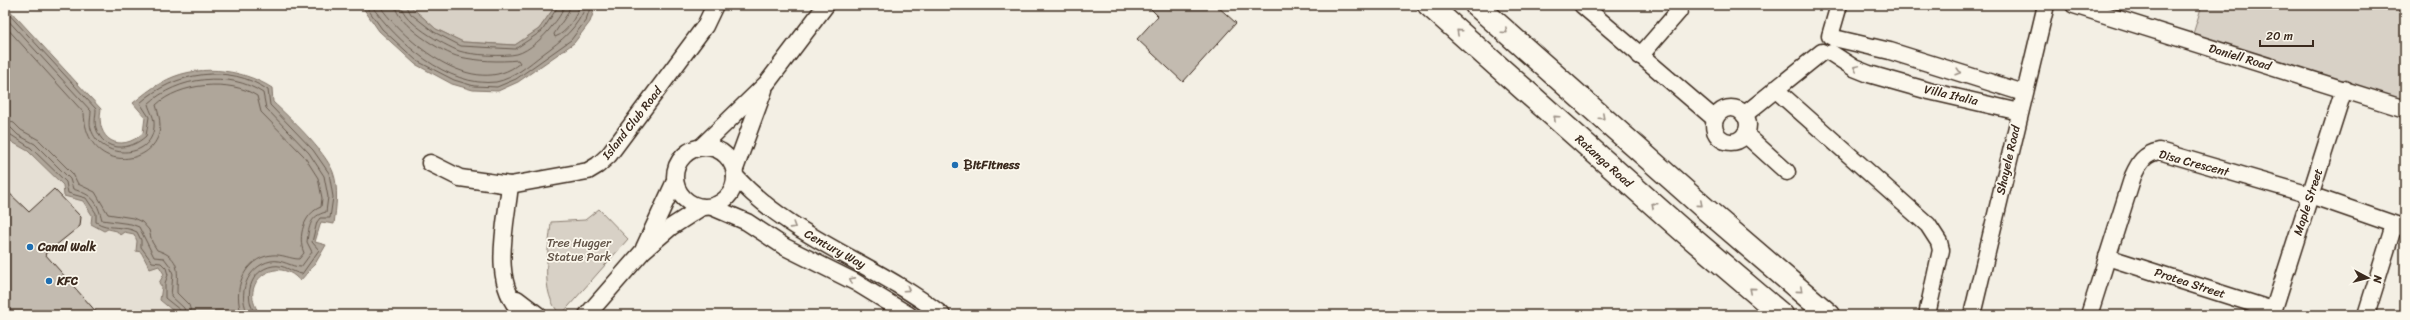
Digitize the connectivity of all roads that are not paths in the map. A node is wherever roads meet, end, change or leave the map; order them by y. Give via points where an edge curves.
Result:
1 (715, 5) edge
2 (826, 5) edge
3 (1429, 5) edge
4 (1476, 5) edge
5 (1582, 5) edge
6 (1839, 5) edge
7 (2046, 5) edge
8 (2074, 5) edge
9 (1679, 11) dead end
10 (1832, 37) junction
11 (1827, 53) junction
12 (1640, 56) junction
13 (1920, 61) junction
14 (767, 83) junction
15 (1912, 86) junction
16 (1775, 89) junction
17 (2344, 89) junction
18 (2024, 93) junction
19 (2405, 109) edge
20 (2020, 112) junction
21 (1744, 115) junction
22 (1715, 119) junction
23 (1745, 134) junction
24 (701, 147) junction
25 (430, 163) dead end
26 (1787, 172) dead end
27 (735, 173) junction
28 (675, 181) junction
29 (510, 185) junction
30 (2310, 196) junction
31 (707, 207) junction
32 (2400, 226) edge
33 (643, 251) junction
34 (2107, 257) junction
35 (509, 296) junction
36 (1928, 310) dead end
37 (2273, 312) edge
38 (524, 315) edge
39 (538, 315) edge
40 (588, 315) edge
41 (909, 315) edge
42 (942, 315) edge
43 (1782, 315) edge
44 (1829, 315) edge
45 (1972, 315) edge
46 (2089, 315) edge
47 (2366, 315) edge

1 - 29 street, Island Club Road via 706,26 609,155 598,165 575,174
2 - 14 street
43 -> 3 main road, Ratanga Road via 1681,229
4 -> 44 main road
5 - 12 street
6 - 10 street
7 - 18 street, Shayele Road
8 - 17 street, Daniell Road
9 - 12 street
10 - 11 street via 1837,46
10 - 13 street, Villa Italia
15 -> 11 street, Villa Italia via 1854,68
11 - 16 street
12 - 22 street
13 - 15 street
13 -> 18 street, Villa Italia
14 - 24 street
14 - 27 street
15 - 20 street, Villa Italia
16 - 21 street
16 - 36 street via 1934,233 1941,250
17 - 19 street, Daniell Road
17 - 30 street, Maple Street
18 - 20 street, Shayele Road
20 - 45 street, Shayele Road
21 - 22 street via 1733,108 1727,108
21 - 23 street via 1747,121
22 - 23 street via 1714,129 1722,139 1735,141
23 - 26 street
24 - 27 street via 720,150 729,159
24 - 28 street via 688,151 682,157 676,169
25 - 29 street, Island Club Road via 460,178
27 - 31 street via 730,194 722,202
27 -> 42 street, Century Way via 762,203 789,224 896,282
28 - 31 street via 683,198 693,205
28 - 33 street
29 - 35 street via 503,264
30 - 32 street, Disa Crescent
30 - 34 street, Disa Crescent via 2159,151 2151,152 2139,162 2133,176
30 - 37 street, Maple Street
31 - 33 street via 671,227
41 -> 31 street, Century Way via 855,282 784,246 747,222
32 - 47 street
33 - 40 street
34 - 37 street, Protea Street
34 - 46 street, Disa Crescent
35 - 38 street via 514,306
35 - 39 street via 519,300

